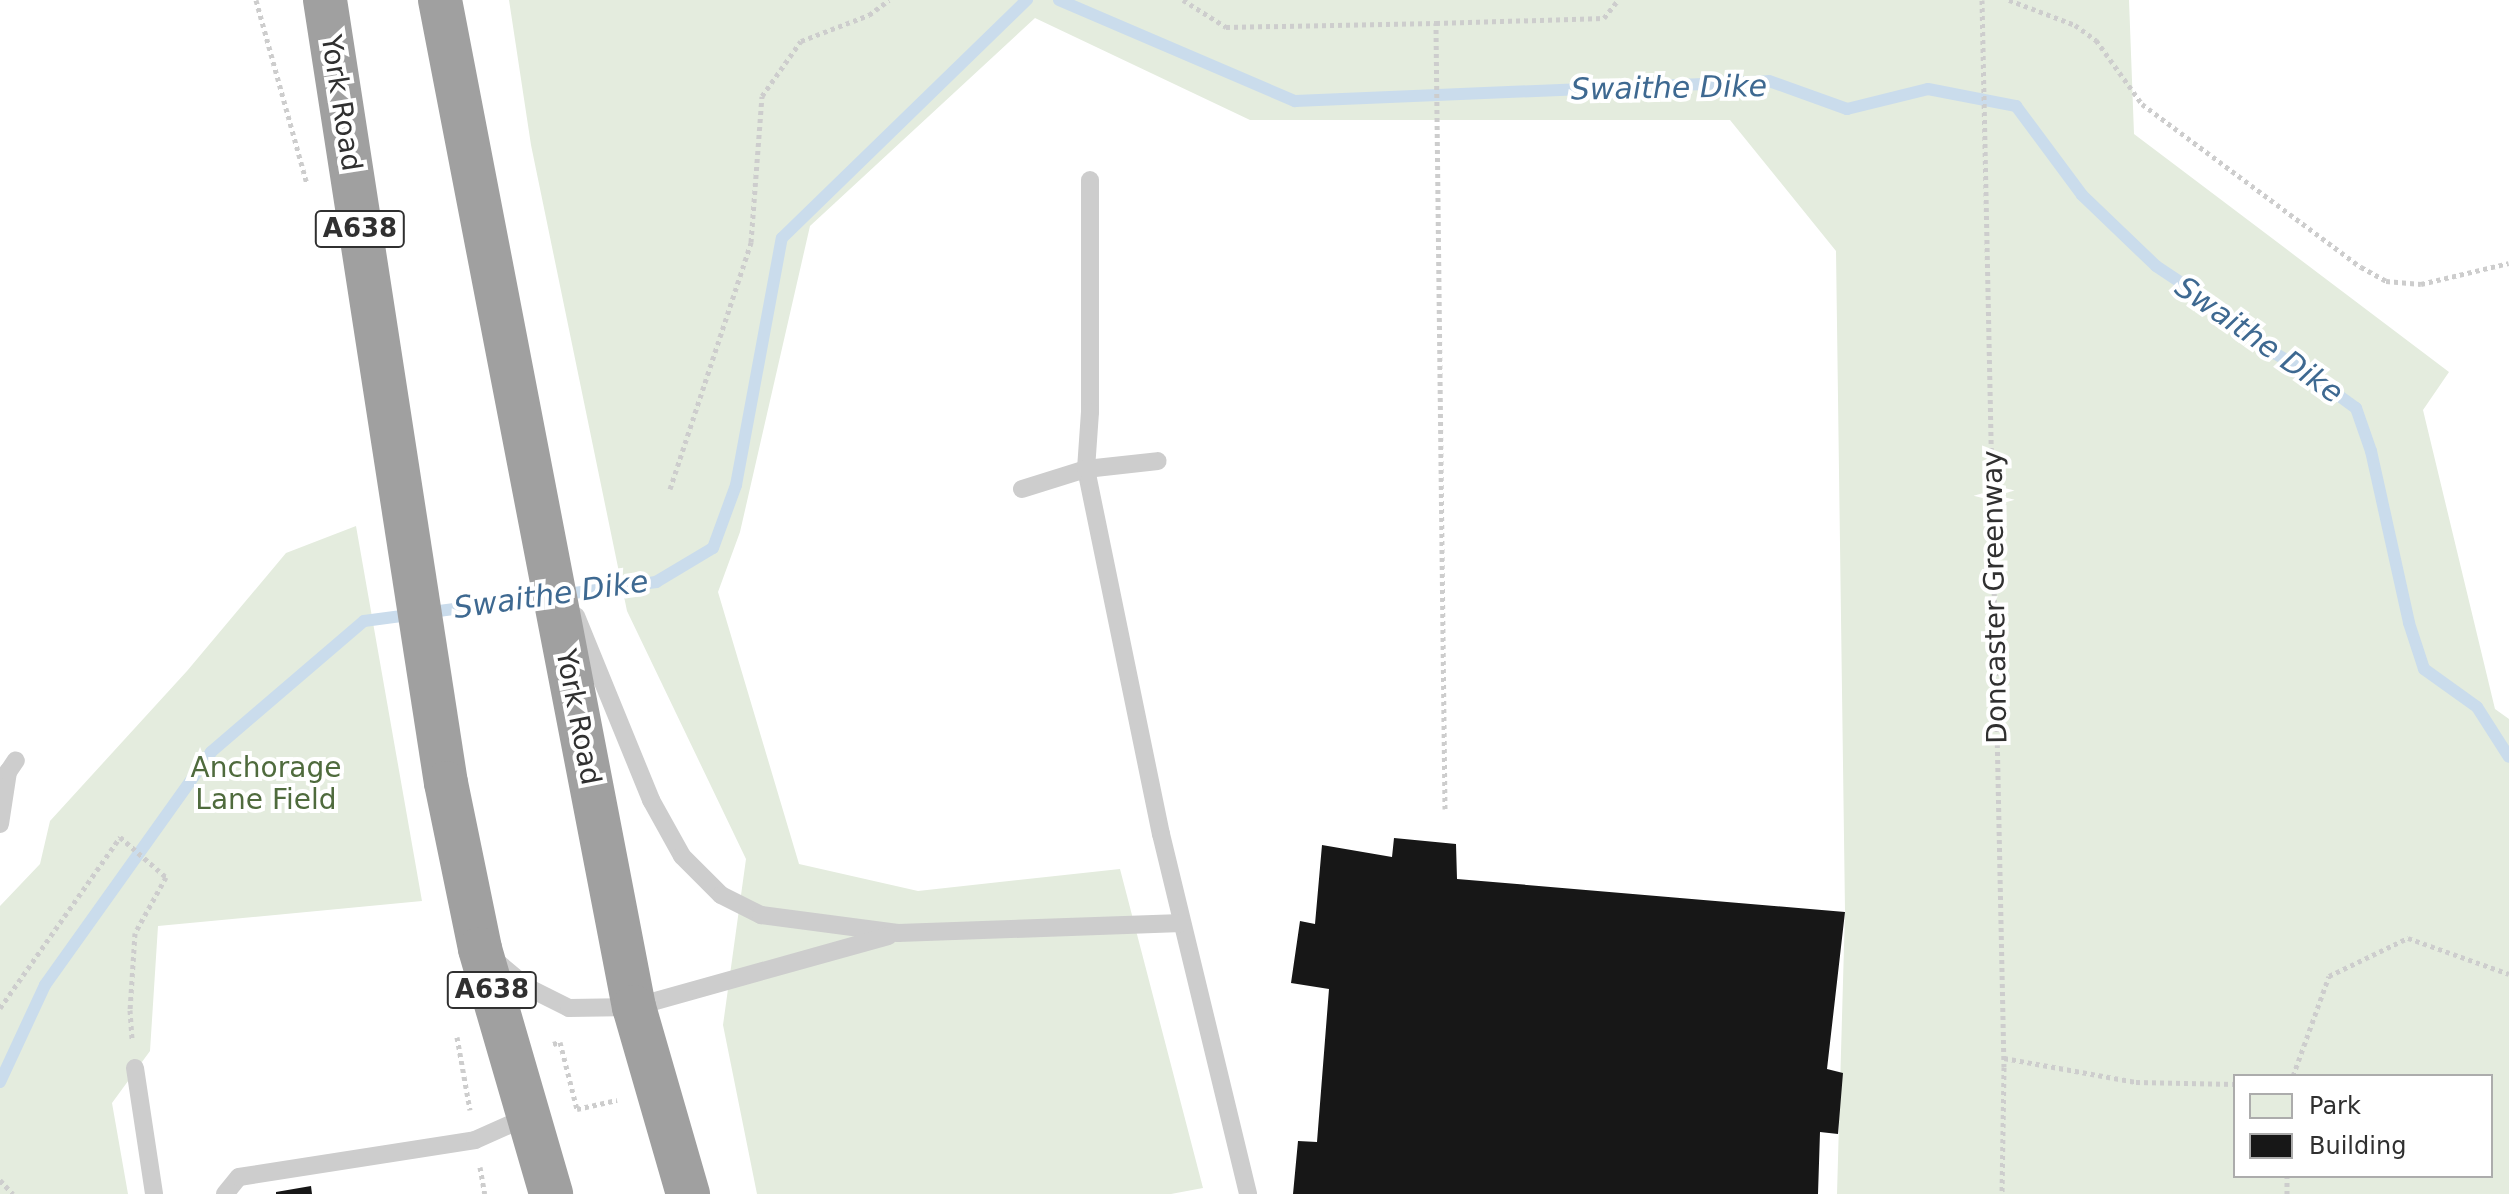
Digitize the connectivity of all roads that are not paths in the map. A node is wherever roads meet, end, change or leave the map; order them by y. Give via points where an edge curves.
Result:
1 (325, 0) edge
2 (440, 0) edge
3 (1090, 180) dead end
4 (1158, 461) dead end
5 (1086, 469) junction
6 (1022, 489) dead end
7 (541, 527) junction
8 (16, 760) dead end
9 (0, 824) edge
10 (1182, 923) junction
11 (898, 933) junction
12 (480, 949) junction
13 (634, 1007) junction
14 (135, 1068) road end
15 (529, 1116) junction
16 (154, 1194) edge
17 (225, 1194) edge
18 (551, 1194) edge
19 (688, 1194) edge
20 (1248, 1194) edge

1 - 12 highway, York Road / A638 via 446,783
2 - 7 highway, York Road
3 - 5 lane
4 - 5 lane
5 - 6 lane
5 - 10 lane
7 - 11 lane via 657,811 682,856 721,895 761,915
7 - 13 highway, York Road
8 - 9 lane via 8,772
10 - 11 lane
10 - 20 lane
11 - 13 lane
12 - 13 lane via 527,987 569,1008
12 - 15 highway, York Road / A638
13 - 19 highway, York Road
14 - 16 lane
15 - 17 lane via 475,1140 239,1177
15 - 18 highway, York Road / A638

